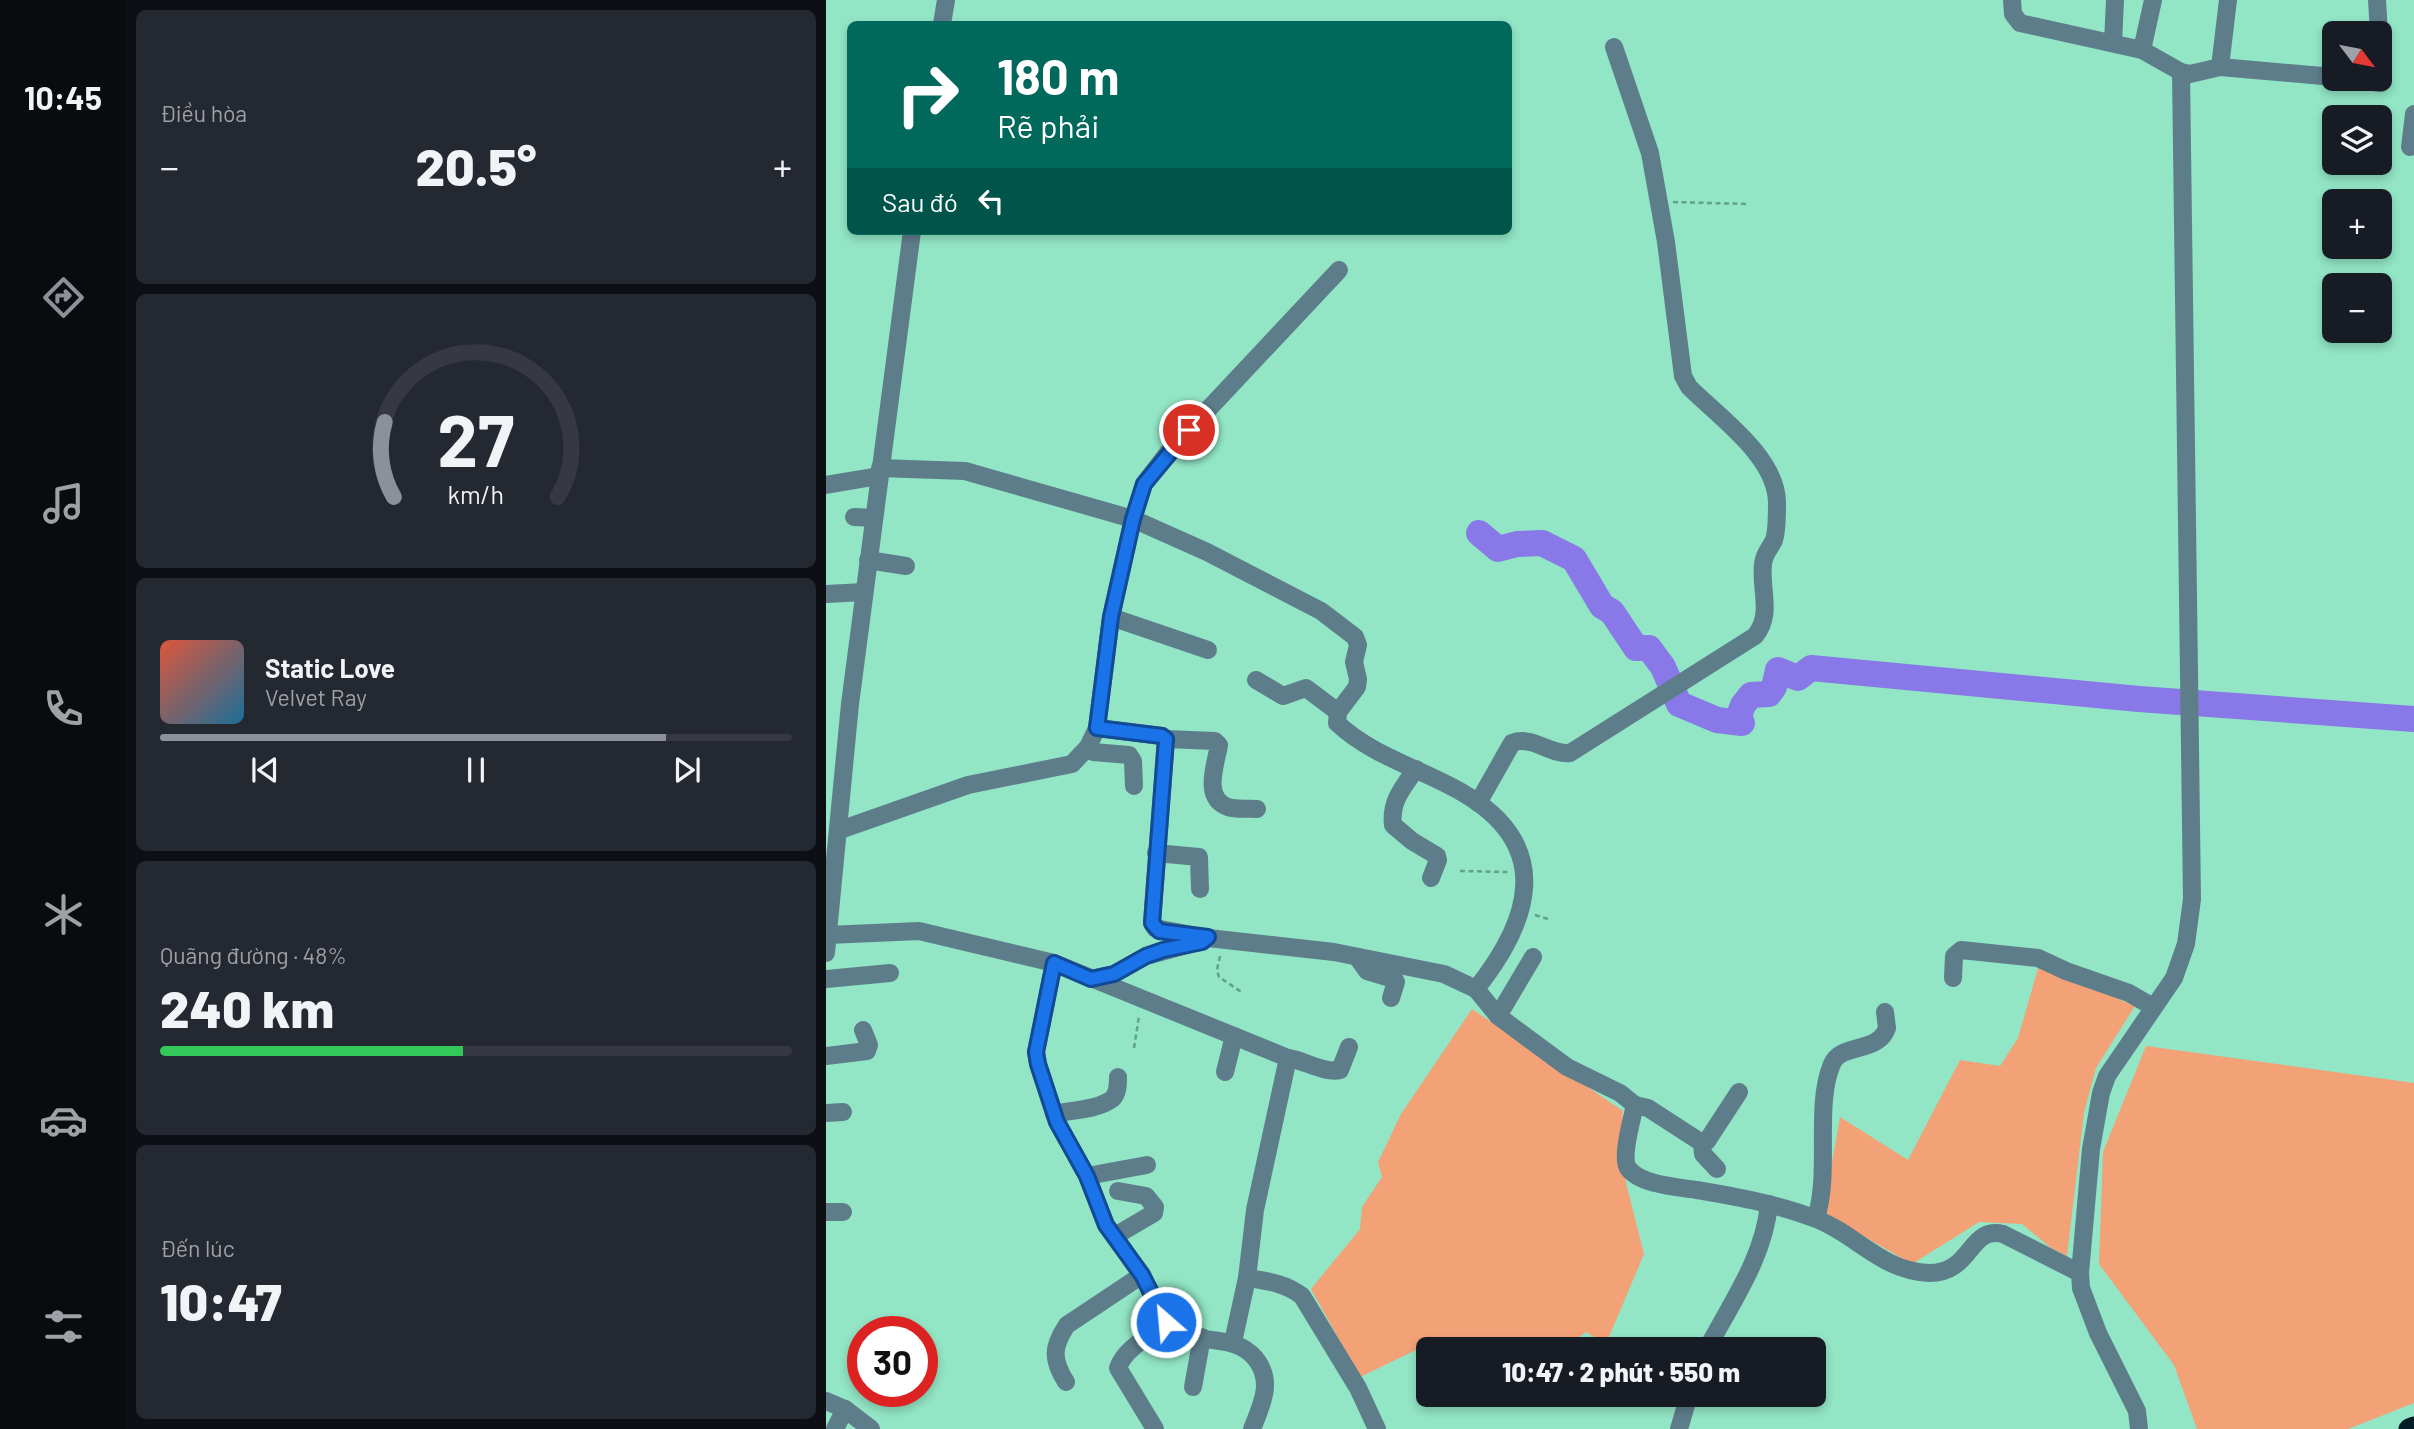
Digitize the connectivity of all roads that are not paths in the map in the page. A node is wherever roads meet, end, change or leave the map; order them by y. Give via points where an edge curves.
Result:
1 (946, 0) edge
2 (2012, 0) edge
3 (2115, 0) edge
4 (2153, 0) edge
5 (2228, 0) edge
6 (2376, 0) edge
7 (942, 21) edge
8 (2378, 21) edge
9 (2113, 43) junction
10 (1614, 47) dead end
11 (2142, 50) junction
12 (2220, 66) junction
13 (2181, 72) junction
14 (2322, 76) edge
15 (2414, 114) edge
16 (2410, 147) dead end
17 (911, 235) edge
18 (1339, 270) dead end
19 (880, 472) junction
20 (826, 485) edge
21 (854, 517) dead end
22 (874, 518) junction
23 (1133, 519) junction
24 (868, 560) junction
25 (906, 566) dead end
26 (864, 592) junction
27 (826, 594) edge
28 (1111, 617) junction
29 (1208, 650) dead end
30 (1256, 680) dead end
31 (1338, 712) junction
32 (1097, 728) junction
33 (1166, 739) junction
34 (1088, 747) junction
35 (1416, 769) junction
36 (1134, 786) dead end
37 (1478, 803) junction
38 (1257, 809) dead end
39 (840, 830) junction
40 (1156, 853) junction
41 (1431, 877) dead end
42 (1200, 889) dead end
43 (1208, 937) junction
44 (827, 944) edge
45 (1357, 957) junction
46 (1533, 957) dead end
47 (1054, 963) junction
48 (890, 973) dead end
49 (1953, 978) dead end
50 (826, 979) edge
51 (1091, 979) junction
52 (1475, 989) junction
53 (1391, 998) dead end
54 (2153, 1007) junction
55 (1885, 1012) dead end
56 (1498, 1016) junction
57 (863, 1030) dead end
58 (1234, 1036) junction
59 (1349, 1047) dead end
60 (826, 1056) edge
61 (1288, 1058) junction
62 (1225, 1072) dead end
63 (1118, 1077) dead end
64 (1739, 1092) dead end
65 (1635, 1105) junction
66 (1054, 1114) junction
67 (1702, 1143) junction
68 (1147, 1165) dead end
69 (1717, 1169) dead end
70 (1087, 1176) junction
71 (1118, 1191) dead end
72 (1769, 1204) junction
73 (1816, 1219) junction
74 (1115, 1236) junction
75 (2080, 1273) junction
76 (1142, 1275) junction
77 (1247, 1278) junction
78 (1166, 1322) junction
79 (1202, 1337) junction
80 (1714, 1337) edge
81 (1233, 1342) junction
82 (1066, 1382) dead end
83 (1193, 1387) dead end
84 (826, 1401) edge
85 (1685, 1407) edge
86 (845, 1409) junction
87 (2414, 1427) edge
88 (835, 1429) edge
89 (871, 1429) edge
90 (1155, 1429) edge
91 (1252, 1429) edge
92 (1377, 1429) edge
93 (1679, 1429) edge
94 (2139, 1429) edge
95 (2409, 1429) edge

1 - 7 street
2 - 9 street via 2013,14 2020,23
3 - 9 street
4 - 11 street
5 - 12 street
6 - 8 street
9 - 11 street
10 - 37 street via 1641,120 1659,203 1683,376 1757,454 1776,485 1773,540 1765,551 1763,566 1765,619 1755,636 1570,753 1519,740 1511,743
11 - 13 street
12 - 13 street
12 - 14 street
13 - 54 street via 2192,899 2186,944 2174,978
15 - 16 street
17 - 19 street
18 - 23 street via 1170,450 1144,484
19 - 20 street
19 - 22 street
19 - 23 street via 965,471
21 - 22 street
22 - 24 street
23 - 28 street
23 - 31 street via 1279,587 1355,637 1358,679
24 - 25 street
24 - 26 street
26 - 27 street
26 - 39 street
28 - 29 street
28 - 32 street
30 - 31 street via 1283,696 1306,688
31 - 35 street via 1337,723 1347,733
32 - 33 street
32 - 34 street
33 - 38 street via 1215,741 1219,745 1212,787 1216,799 1228,808
33 - 40 street
34 - 36 street via 1093,752 1129,755
34 - 39 street via 1073,764 968,785
35 - 37 street
35 - 41 street via 1391,812 1393,825 1437,856
37 - 52 street via 1518,847 1525,873 1522,911 1514,932
39 - 44 street
40 - 42 street via 1199,857
40 - 43 street via 1155,928
43 - 45 street
43 - 51 street
44 - 47 street via 919,931
45 - 52 street via 1444,974
45 - 53 street via 1367,971 1394,979
46 - 56 street
47 - 51 street
47 - 66 street via 1036,1052
48 - 50 street
49 - 54 street via 1954,956 1961,950 2023,955 2129,993
51 - 58 street
52 - 56 street
54 - 75 street via 2107,1076 2101,1093
55 - 73 street via 1887,1028 1878,1043 1833,1061 1826,1086 1822,1200
56 - 65 street via 1567,1067
57 - 60 street via 867,1051
58 - 61 street
58 - 62 street
59 - 61 street via 1339,1070 1333,1072
61 - 77 street via 1255,1210
63 - 66 street via 1112,1099
64 - 67 street
65 - 67 street via 1648,1108
65 - 72 street via 1625,1157 1634,1174
66 - 70 street
67 - 69 street via 1703,1154
68 - 70 street
70 - 74 street via 1106,1225
71 - 74 street via 1146,1196 1155,1207 1154,1213
72 - 73 street
72 - 80 street via 1741,1289
73 - 75 street via 1867,1252 1919,1272 1934,1273 1959,1264 1980,1236 1994,1232
74 - 76 street
75 - 94 street via 2085,1301 2137,1411
76 - 78 street
76 - 82 street via 1067,1325 1054,1358
77 - 81 street
77 - 92 street via 1277,1283 1302,1296 1358,1388
78 - 79 street via 1184,1335
78 - 90 street via 1126,1353 1118,1368
79 - 81 street
79 - 83 street
81 - 91 street via 1265,1370 1265,1390
84 - 86 street
85 - 93 street
86 - 88 street
86 - 89 street
87 - 95 highway

